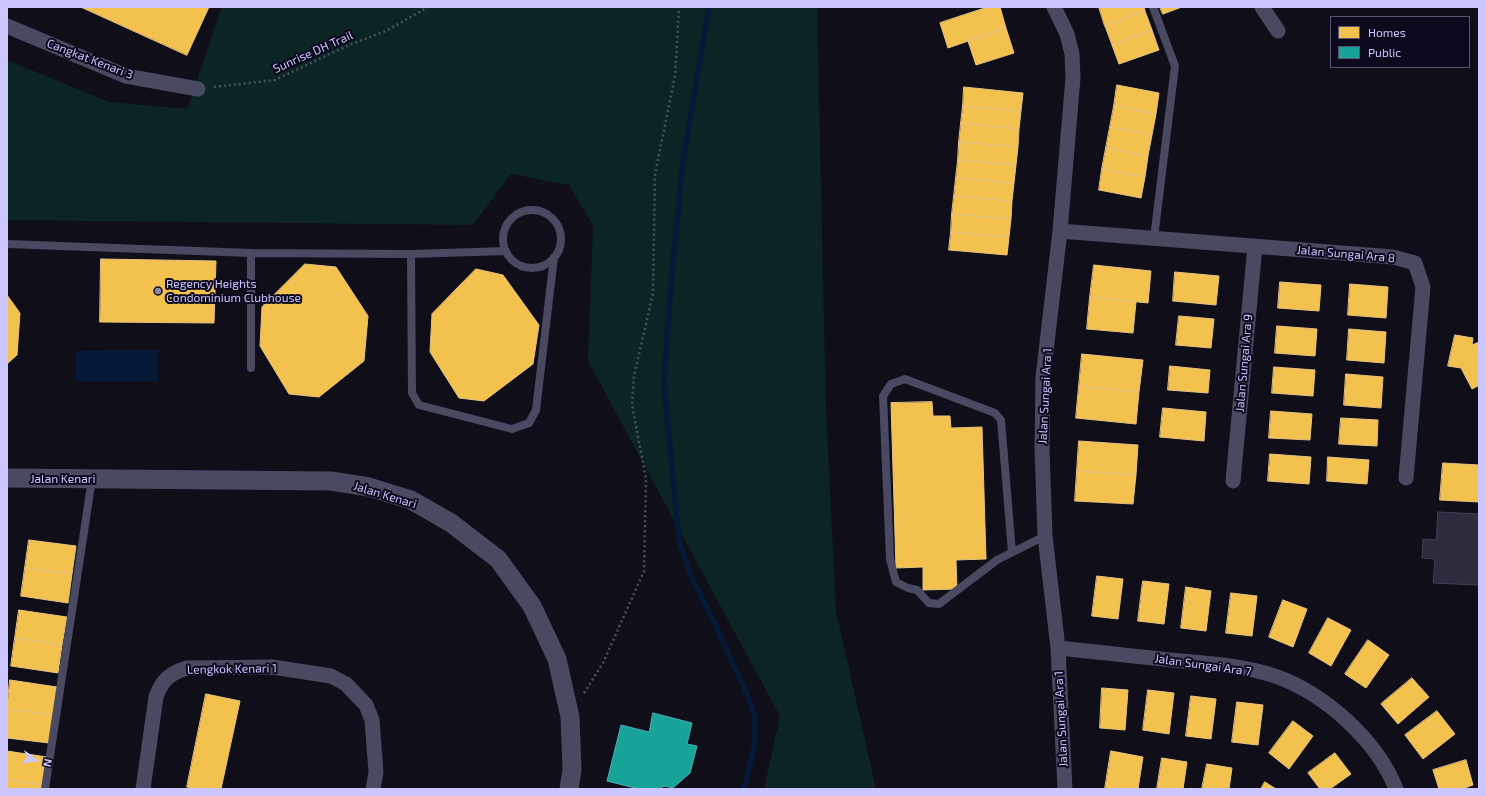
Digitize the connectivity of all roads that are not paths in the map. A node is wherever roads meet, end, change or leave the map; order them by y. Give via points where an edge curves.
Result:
1 (1054, 7) edge
2 (1153, 7) edge
3 (1262, 7) edge
4 (7, 26) edge
5 (1278, 31) dead end
6 (198, 89) road end
7 (1060, 230) junction
8 (1154, 238) junction
9 (7, 244) edge
10 (1255, 246) junction
11 (506, 251) junction
12 (251, 253) junction
13 (411, 254) junction
14 (554, 257) junction
15 (251, 368) dead end
16 (7, 478) edge
17 (1406, 478) dead end
18 (92, 479) junction
19 (1233, 481) dead end
20 (1045, 536) junction
21 (1012, 552) junction
22 (1058, 648) junction
23 (45, 789) edge
24 (143, 789) edge
25 (373, 789) edge
26 (569, 789) edge
27 (1065, 789) edge
28 (1396, 789) edge

1 - 7 street, Jalan Sungai Ara 1 via 1067,34 1072,54 1073,78
2 - 8 lane via 1175,66
3 - 5 street
4 - 6 street, Cangkat Kenari 3 via 126,76
7 - 8 street, Jalan Sungai Ara 8
7 - 20 street, Jalan Sungai Ara 1 via 1043,377
8 - 10 street, Jalan Sungai Ara 8
9 - 12 lane
10 - 17 street, Jalan Sungai Ara 8 via 1393,256 1415,263 1423,287
10 - 19 street, Jalan Sungai Ara 9
11 - 13 lane
11 - 14 lane via 511,259 526,267 544,265
11 - 14 lane via 504,229 510,220 518,213 540,210 557,223 561,234 560,245
12 - 13 lane
12 - 15 lane
13 - 14 lane via 412,393 419,405 512,429 529,423 536,410
16 - 18 street, Jalan Kenari
18 - 23 lane
18 - 26 street, Jalan Kenari via 331,481 369,488 417,503 451,523 498,559 532,606 557,659 570,717 572,770
20 - 21 lane
20 - 22 street, Jalan Sungai Ara 1
21 - 21 lane via 997,560 939,604 929,603 917,590 896,582 890,559 883,396 891,384 905,379 995,413 1001,420
22 - 27 street, Jalan Sungai Ara 1
22 - 28 street, Jalan Sungai Ara 7 via 1234,666 1275,676 1313,693 1339,713 1368,741
24 - 25 street, Lengkok Kenari 1 via 156,697 167,678 176,671 188,668 272,666 331,676 346,684 366,705 372,720 376,772

